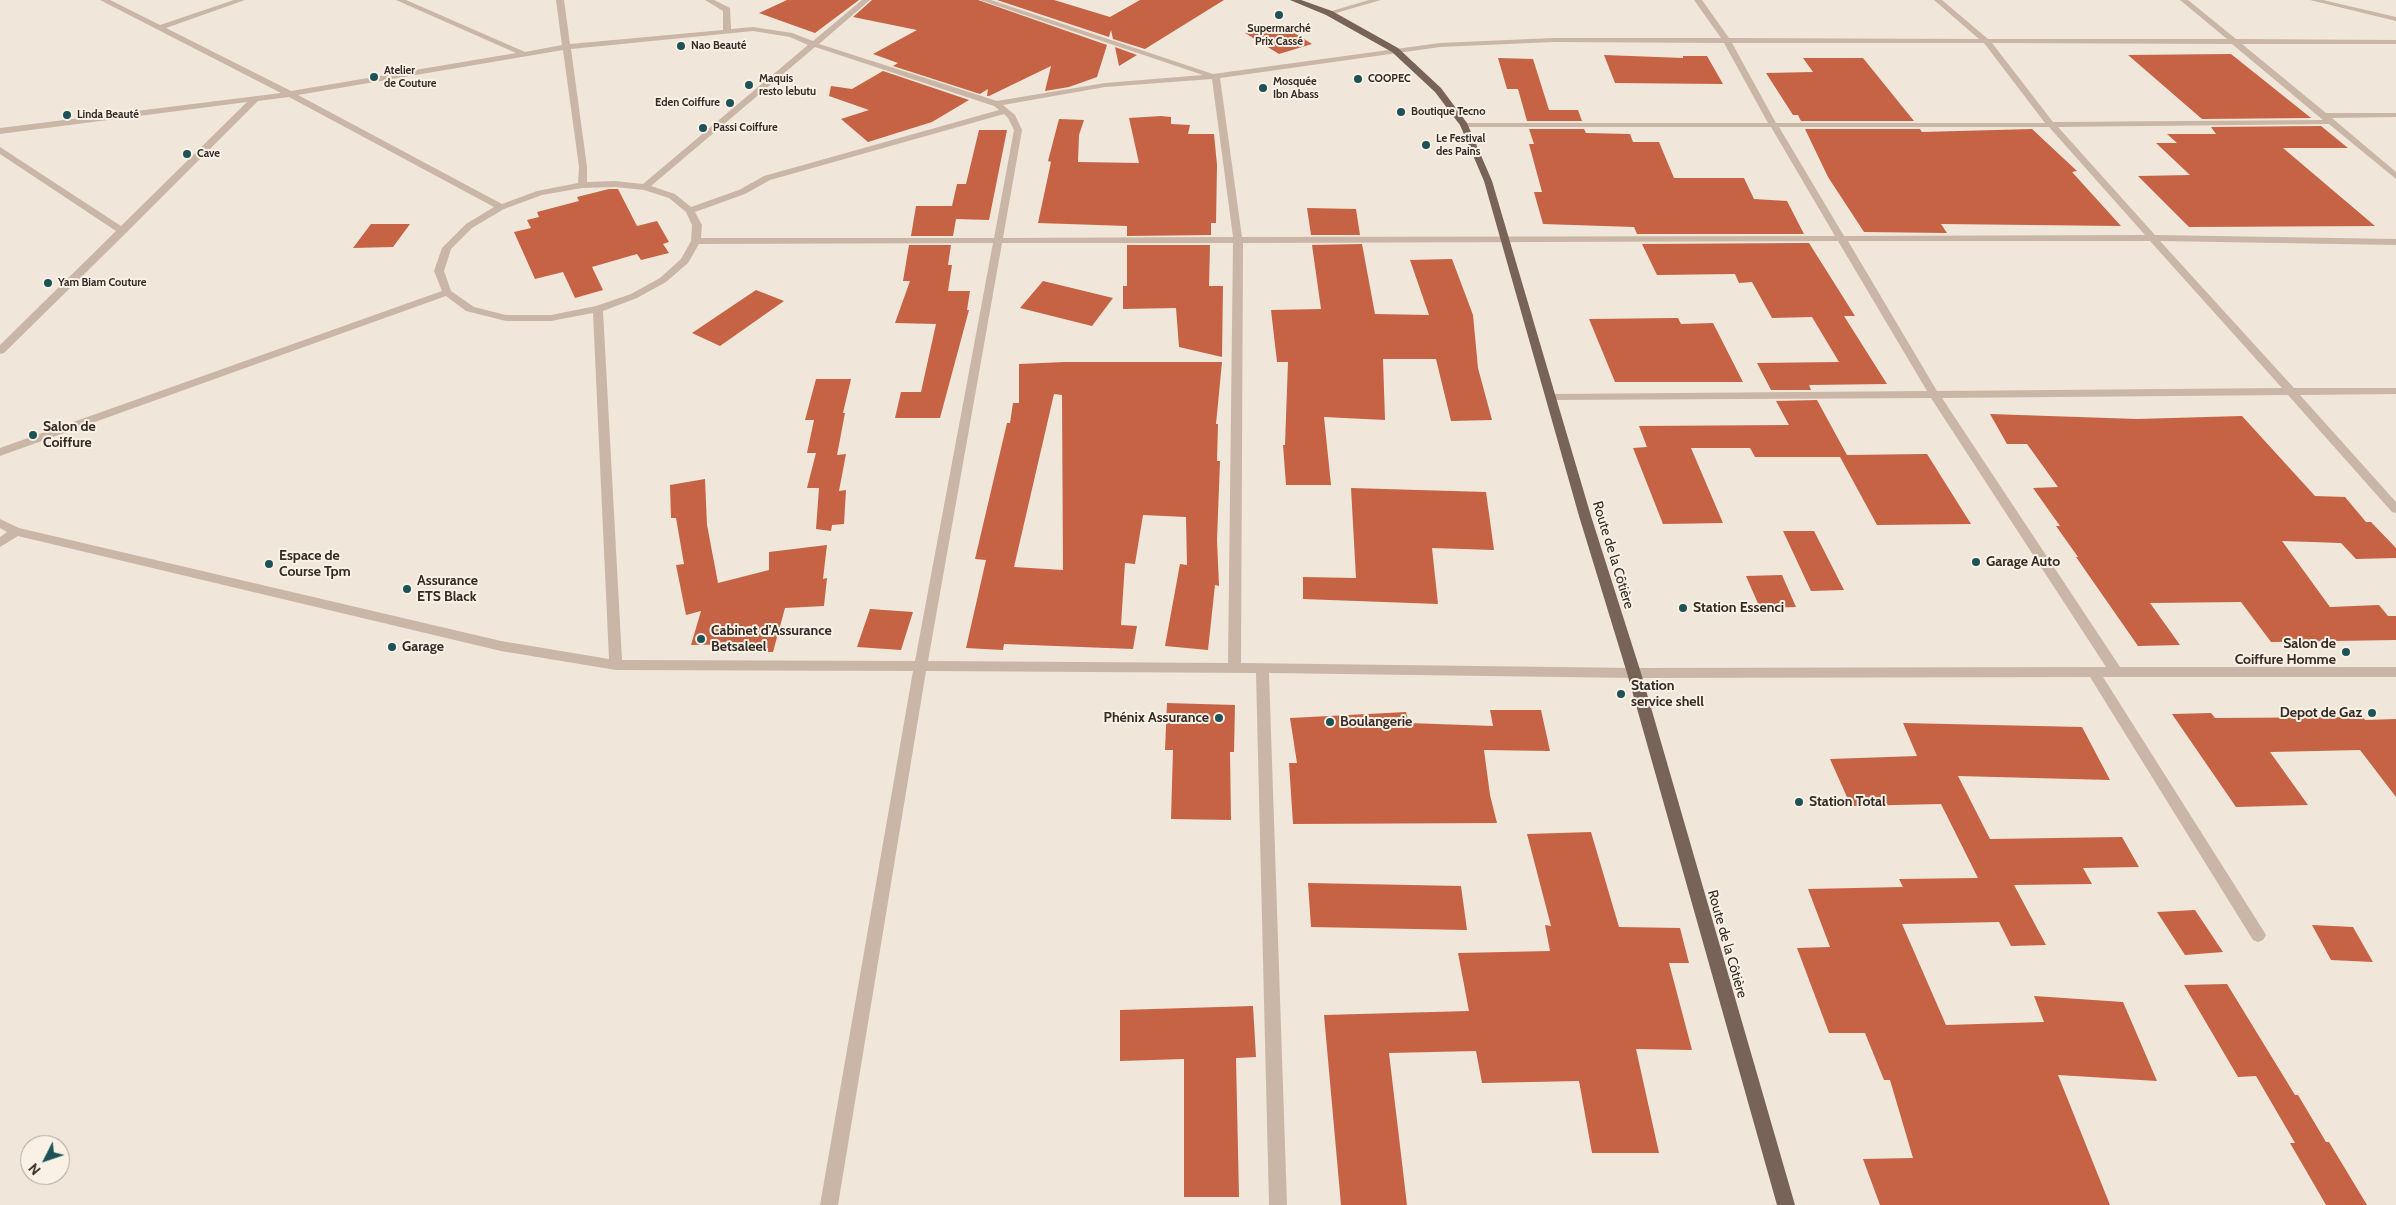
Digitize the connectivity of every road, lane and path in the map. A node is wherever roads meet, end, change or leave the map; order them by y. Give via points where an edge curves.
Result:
1 (104, 0) edge
2 (241, 0) edge
3 (400, 0) edge
4 (560, 0) edge
5 (709, 0) edge
6 (866, 0) edge
7 (984, 0) edge
8 (1294, 0) edge
9 (1377, 0) edge
10 (1698, 0) edge
11 (1938, 0) edge
12 (2184, 0) edge
13 (2314, 0) edge
14 (1329, 13) junction
15 (2396, 18) edge
16 (160, 28) junction
17 (726, 31) junction
18 (1985, 40) junction
19 (2231, 40) junction
20 (1727, 41) junction
21 (2396, 42) edge
22 (813, 44) junction
23 (568, 47) junction
24 (1396, 50) junction
25 (524, 54) junction
26 (1216, 76) junction
27 (290, 94) junction
28 (255, 99) junction
29 (997, 104) junction
30 (1005, 111) junction
31 (2396, 115) edge
32 (2322, 116) junction
33 (2330, 122) junction
34 (1773, 124) junction
35 (1464, 125) junction
36 (2051, 126) junction
37 (0, 131) edge
38 (0, 150) edge
39 (2396, 176) edge
40 (582, 185) junction
41 (645, 187) junction
42 (501, 207) junction
43 (690, 211) junction
44 (123, 230) junction
45 (2152, 238) junction
46 (998, 239) junction
47 (1506, 239) junction
48 (1840, 239) junction
49 (696, 241) junction
50 (1238, 241) junction
51 (2396, 242) edge
52 (447, 292) junction
53 (598, 310) junction
54 (0, 352) edge
55 (2290, 391) junction
56 (2396, 391) edge
57 (1934, 394) junction
58 (1552, 397) junction
59 (0, 452) edge
60 (2396, 509) edge
61 (0, 523) edge
62 (16, 531) junction
63 (0, 543) edge
64 (616, 666) junction
65 (920, 667) junction
66 (1234, 668) junction
67 (1262, 668) junction
68 (2093, 672) junction
69 (2116, 672) junction
70 (2396, 672) edge
71 (1634, 674) junction
72 (2258, 935) dead end
73 (829, 1205) edge
74 (1278, 1205) edge
75 (1786, 1205) edge

1 - 16 street
2 - 16 street
3 - 25 street
4 - 23 street
5 - 17 street via 727,10
6 - 22 street
7 - 26 street
8 - 14 main road, Route de la Côtière
9 - 14 street
10 - 20 street
11 - 18 street
12 - 19 street
13 - 15 street
14 - 24 main road, Route de la Côtière
16 - 27 street
17 - 22 street via 774,31
17 - 23 street
18 - 19 street
18 - 20 street
18 - 36 street
19 - 21 street
19 - 32 street
20 - 24 street via 1553,40
20 - 34 street
22 - 29 street
22 - 41 street
23 - 25 street
23 - 40 street via 583,167
24 - 26 street
24 - 35 main road, Route de la Côtière via 1438,90
25 - 27 street
26 - 29 street via 1105,85
26 - 50 street
27 - 28 street
27 - 42 street
28 - 37 street
28 - 44 street
29 - 30 street
30 - 43 street via 767,178 742,192
30 - 46 street via 1018,130
31 - 32 street
32 - 33 street
33 - 36 street
33 - 39 street
34 - 35 street
34 - 36 street
34 - 48 street
35 - 47 main road, Route de la Côtière via 1488,181
36 - 45 street
38 - 44 street
40 - 41 street
40 - 42 street via 540,193
41 - 43 street via 672,196
42 - 52 street via 469,226 447,248 439,271
43 - 49 street via 697,225
44 - 54 street
45 - 48 street
45 - 51 street
45 - 55 street
46 - 49 street
46 - 50 street
46 - 65 street
47 - 48 street
47 - 50 street
47 - 58 main road, Route de la Côtière
48 - 57 street
49 - 53 street via 685,261 664,280
50 - 66 street
52 - 53 street via 470,309 506,318 551,318
52 - 59 street
53 - 64 street
55 - 56 street
55 - 57 street
55 - 60 street
57 - 58 street
57 - 69 street
58 - 71 main road, Route de la Côtière
61 - 62 street
62 - 63 street
62 - 64 street via 501,646
64 - 65 street
65 - 66 street
65 - 73 street
66 - 67 street
67 - 71 street
67 - 74 street
68 - 69 street
68 - 71 street
68 - 72 street
69 - 70 street
71 - 75 main road, Route de la Côtière

